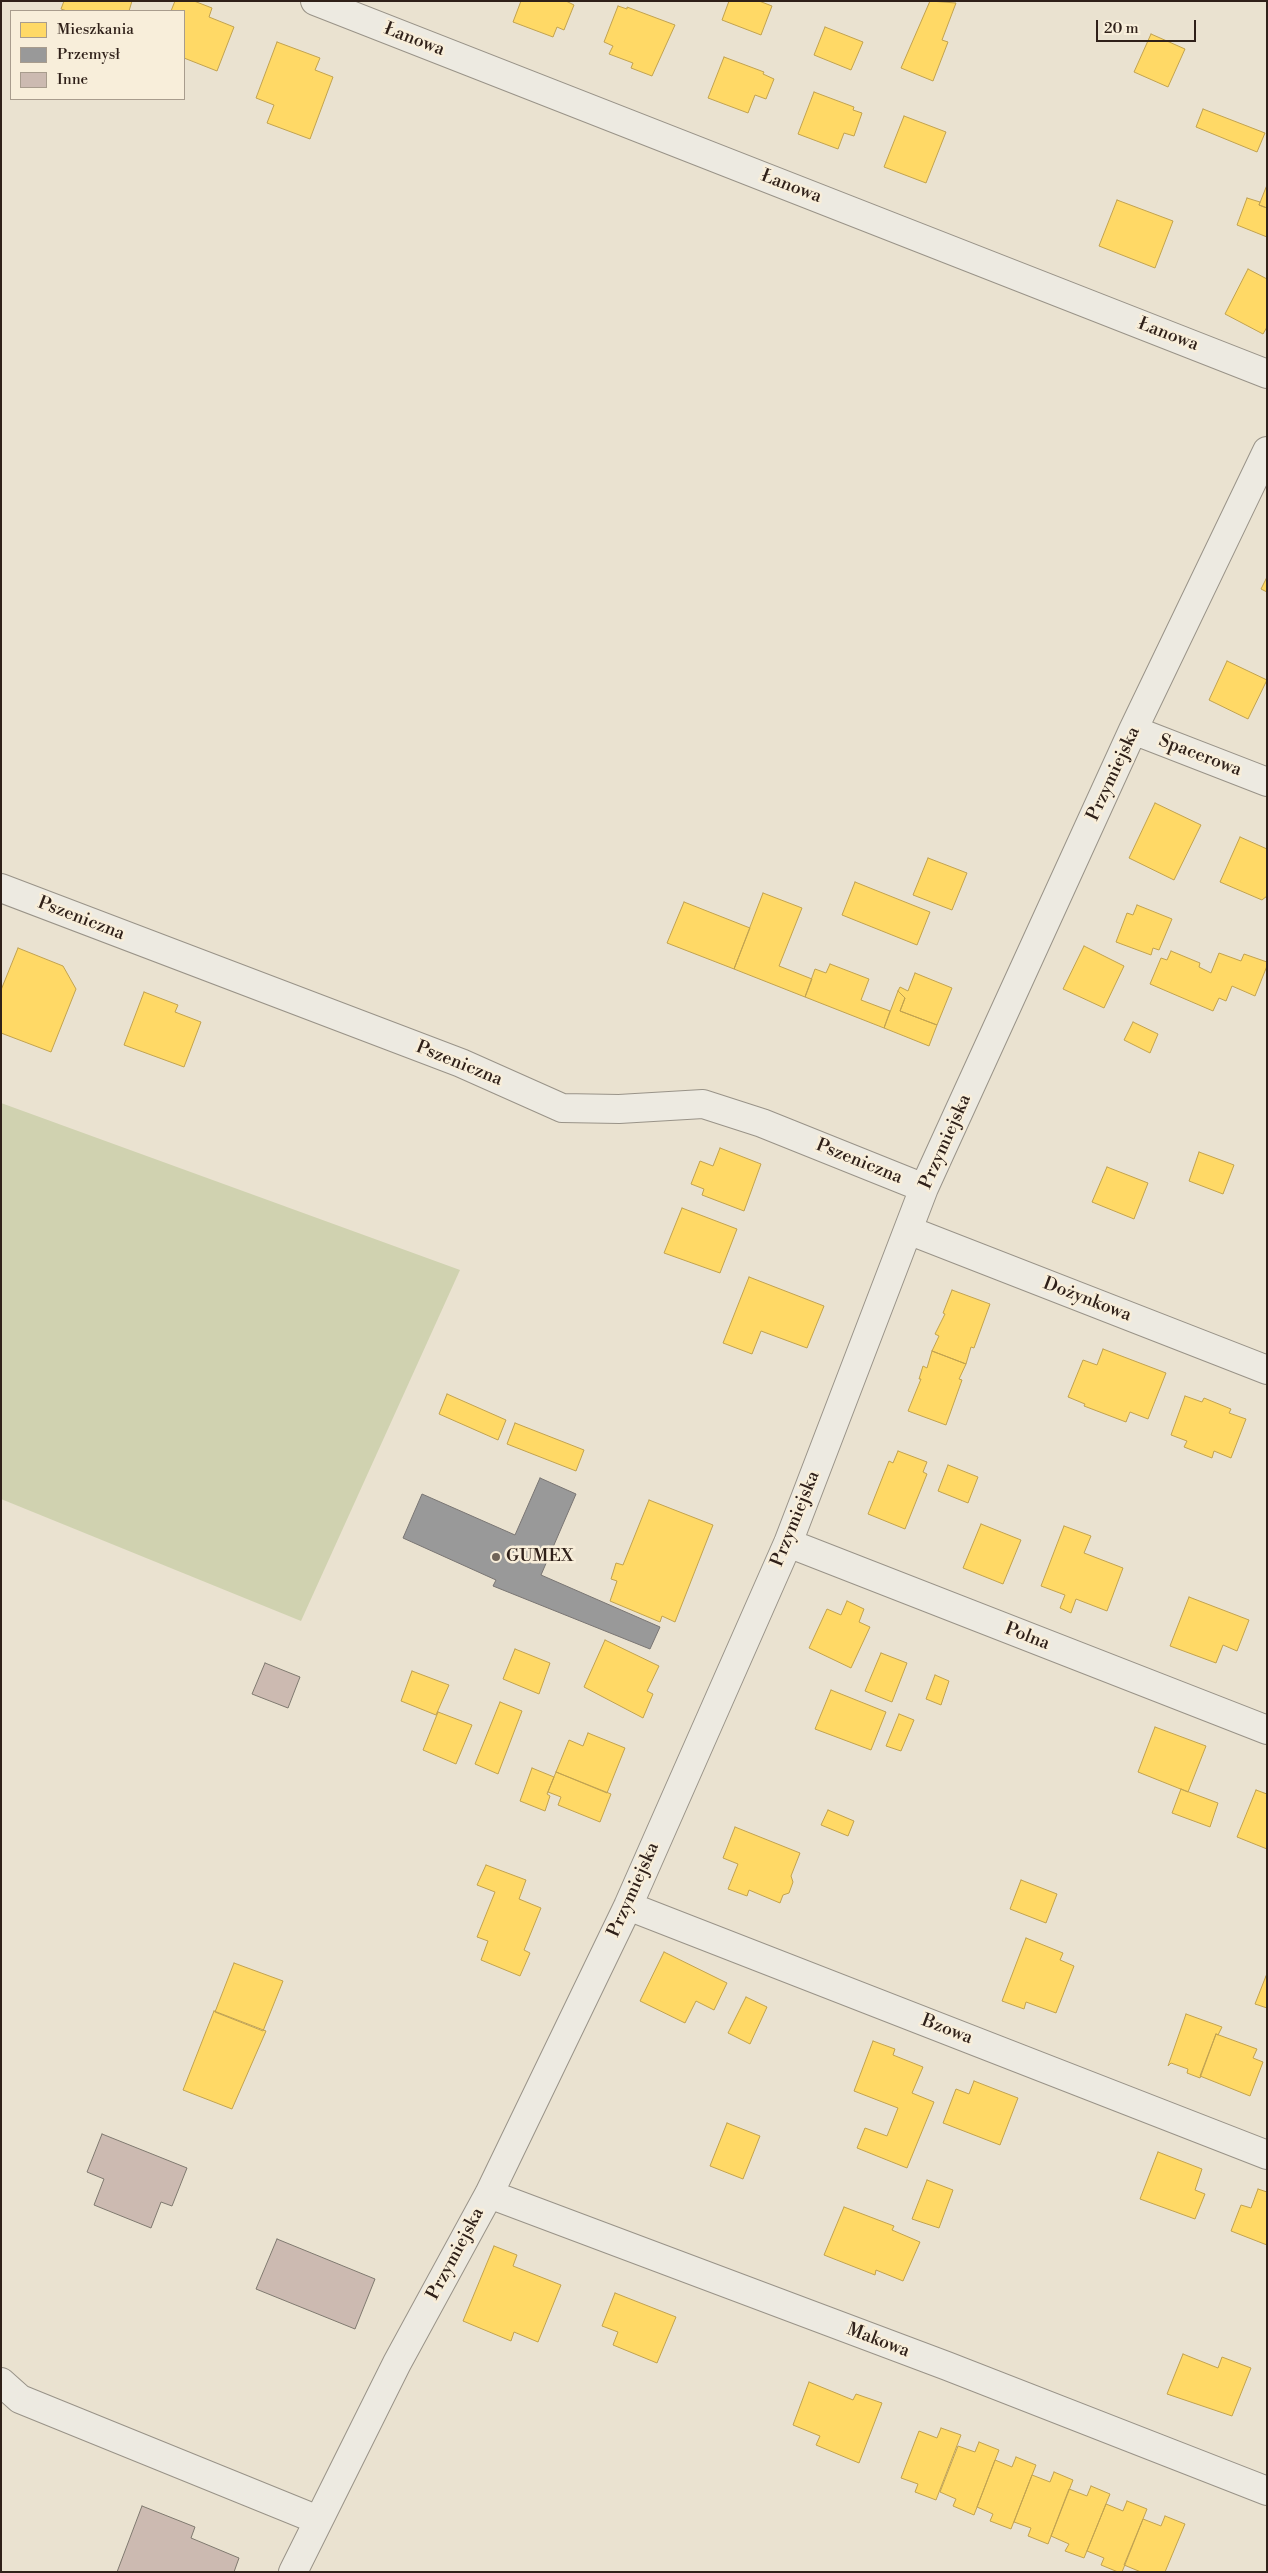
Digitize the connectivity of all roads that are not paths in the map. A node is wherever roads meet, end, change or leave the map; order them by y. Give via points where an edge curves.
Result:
1 (315, 1) edge
2 (1267, 374) edge
3 (1267, 451) edge
4 (1133, 730) junction
5 (1267, 782) edge
6 (1, 888) edge
7 (924, 1188) junction
8 (908, 1230) junction
9 (1267, 1370) edge
10 (788, 1543) junction
11 (1267, 1730) edge
12 (628, 1906) junction
13 (1267, 2155) edge
14 (489, 2194) junction
15 (1, 2382) edge
16 (1267, 2490) edge
17 (318, 2520) junction
18 (293, 2572) edge

1 - 2 street, Łanowa
3 - 4 street, Przymiejska
4 - 5 street, Spacerowa
4 - 7 street, Przymiejska
6 - 7 street, Pszeniczna via 461,1063 562,1108 620,1109 703,1104 762,1123
7 - 8 street, Przymiejska
8 - 9 street, Dożynkowa
8 - 10 street, Przymiejska
10 - 11 street, Polna
10 - 12 street, Przymiejska
12 - 13 street, Bzowa
12 - 14 street, Przymiejska
14 - 16 street, Makowa
14 - 17 street, Przymiejska via 397,2363
15 - 17 street via 20,2399
17 - 18 street, Przymiejska

